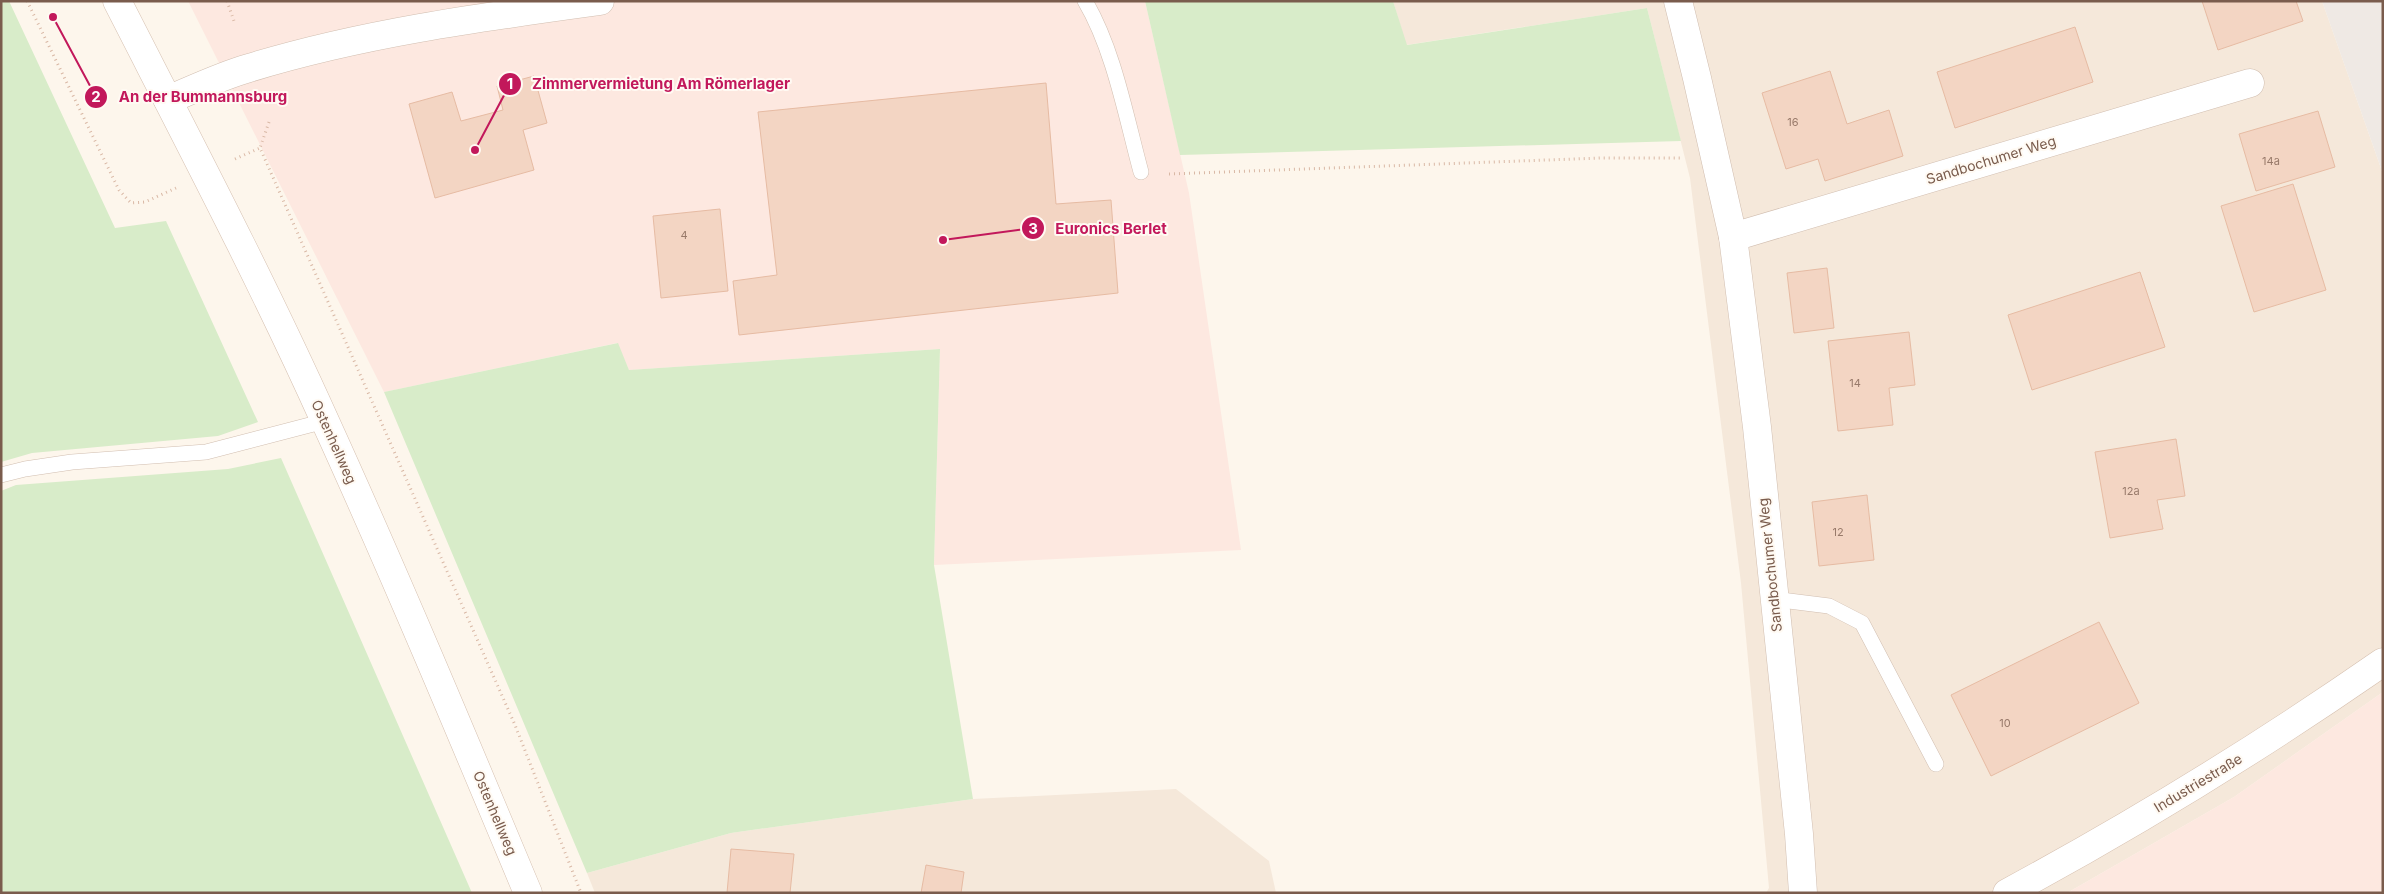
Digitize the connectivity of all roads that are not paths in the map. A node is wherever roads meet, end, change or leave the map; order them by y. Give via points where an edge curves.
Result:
1 (117, 1) edge
2 (600, 1) edge
3 (1085, 1) edge
4 (1678, 1) edge
5 (2250, 83) dead end
6 (168, 100) junction
7 (1141, 172) road end
8 (1733, 237) junction
9 (325, 421) junction
10 (1, 475) edge
11 (1774, 599) junction
12 (2383, 662) edge
13 (1936, 764) dead end
14 (528, 893) edge
15 (1803, 893) edge
16 (2007, 893) edge

1 - 6 street, Ostenhellweg
2 - 6 street via 496,15 308,52 247,68
3 - 7 lane via 1109,56
4 - 8 street, Sandbochumer Weg
5 - 8 street, Sandbochumer Weg
6 - 9 street, Ostenhellweg
8 - 11 street, Sandbochumer Weg
9 - 10 lane via 206,452 72,462 25,468
9 - 14 street, Ostenhellweg via 445,693
11 - 13 lane via 1829,606 1862,624
11 - 15 street, Sandbochumer Weg
12 - 16 street, Industriestraße via 2233,762 2097,844

